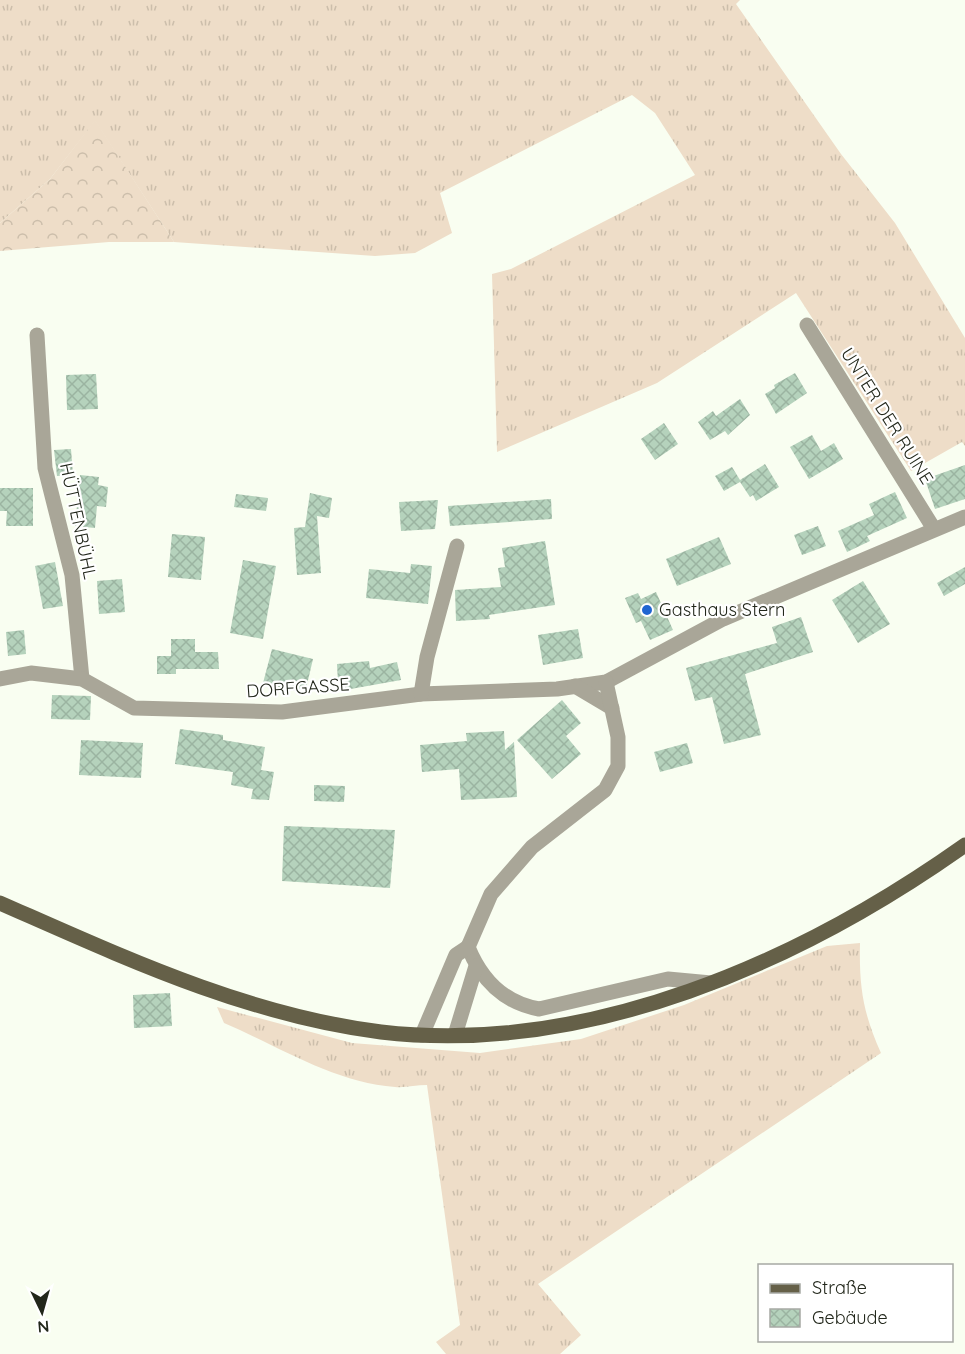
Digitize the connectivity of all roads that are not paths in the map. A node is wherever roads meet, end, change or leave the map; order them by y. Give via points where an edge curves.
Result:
1 (807, 325) dead end
2 (36, 335) dead end
3 (965, 517) edge
4 (934, 529) junction
5 (457, 546) dead end
6 (0, 679) edge
7 (82, 679) junction
8 (606, 682) junction
9 (575, 686) junction
10 (421, 694) junction
11 (612, 708) junction
12 (965, 845) edge
13 (0, 903) edge
14 (468, 947) junction
15 (476, 966) junction
16 (711, 982) junction
17 (422, 1035) junction
18 (455, 1035) junction

1 - 4 street, UNTER DER RUINE
2 - 7 street, HÜTTENBÜHL via 45,468 72,575
3 - 4 street
4 - 8 street via 723,619
5 - 10 street
6 - 7 street, DORFGASSE via 31,673
7 - 10 street, DORFGASSE via 134,708 282,712
8 - 9 street, DORFGASSE
8 - 11 street
9 - 10 street, DORFGASSE
9 - 11 street
11 - 14 street via 618,766 604,790 532,847 490,894
12 - 16 main road via 836,926
13 - 17 main road via 215,993 333,1023
14 - 15 street
14 - 17 street via 456,955
15 - 16 street via 505,997 539,1009 668,979
15 - 18 street
16 - 18 main road via 659,1000 562,1024
17 - 18 main road

